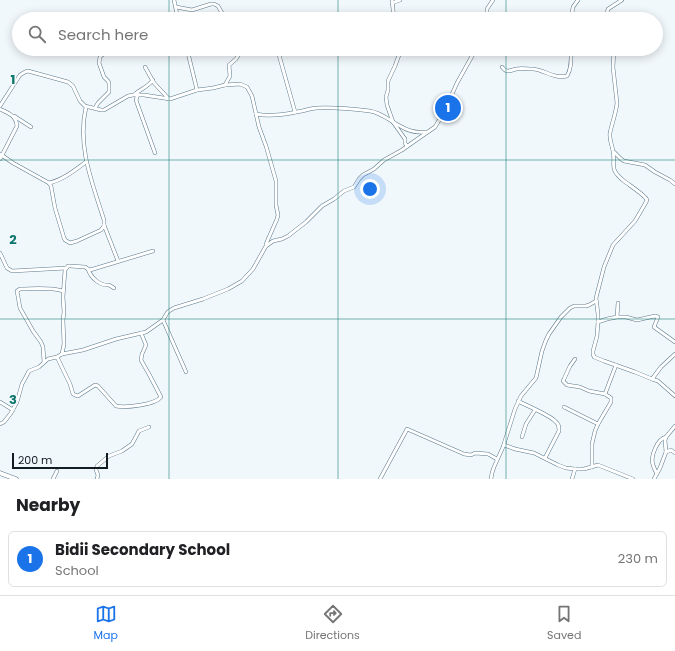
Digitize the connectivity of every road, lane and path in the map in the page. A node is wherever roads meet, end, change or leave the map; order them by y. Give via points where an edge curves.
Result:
1 (174, 0) edge
2 (400, 0) edge
3 (494, 0) edge
4 (578, 0) edge
5 (622, 0) edge
6 (392, 1) edge
7 (176, 8) junction
8 (177, 12) edge
9 (221, 12) edge
10 (393, 12) edge
11 (487, 12) edge
12 (572, 12) edge
13 (607, 12) edge
14 (101, 56) edge
15 (189, 56) edge
16 (238, 56) edge
17 (280, 56) edge
18 (398, 56) edge
19 (472, 56) edge
20 (571, 56) edge
21 (614, 56) edge
22 (145, 67) dead end
23 (502, 67) dead end
24 (153, 80) junction
25 (225, 85) junction
26 (196, 90) junction
27 (136, 94) junction
28 (169, 99) junction
29 (0, 107) edge
30 (86, 107) junction
31 (95, 108) junction
32 (295, 112) junction
33 (256, 114) junction
34 (13, 116) junction
35 (393, 122) junction
36 (32, 127) dead end
37 (428, 132) junction
38 (407, 146) junction
39 (614, 152) junction
40 (155, 153) dead end
41 (1, 155) edge
42 (0, 160) edge
43 (86, 162) junction
44 (49, 183) junction
45 (675, 184) edge
46 (104, 225) junction
47 (266, 246) junction
48 (153, 251) dead end
49 (0, 253) edge
50 (118, 261) junction
51 (66, 268) junction
52 (88, 270) junction
53 (114, 288) dead end
54 (63, 291) junction
55 (596, 301) junction
56 (618, 303) dead end
57 (617, 317) junction
58 (163, 320) junction
59 (598, 322) junction
60 (141, 333) junction
61 (675, 342) edge
62 (62, 354) junction
63 (675, 354) edge
64 (57, 357) junction
65 (575, 359) dead end
66 (44, 362) junction
67 (616, 365) junction
68 (186, 372) dead end
69 (652, 378) junction
70 (605, 394) junction
71 (675, 396) edge
72 (518, 401) junction
73 (0, 402) edge
74 (564, 407) dead end
75 (13, 410) junction
76 (535, 410) junction
77 (0, 424) edge
78 (598, 424) junction
79 (675, 426) edge
80 (149, 427) dead end
81 (522, 437) dead end
82 (666, 437) junction
83 (504, 445) junction
84 (666, 452) junction
85 (675, 453) edge
86 (545, 458) junction
87 (497, 460) junction
88 (592, 467) junction
89 (575, 469) junction
90 (57, 471) dead end
91 (0, 474) edge
92 (657, 474) junction
93 (16, 479) edge
94 (53, 479) edge
95 (97, 479) edge
96 (380, 479) edge
97 (492, 479) edge
98 (572, 479) edge
99 (633, 479) edge
100 (654, 479) edge

1 - 7 street
2 - 6 street
3 - 11 street
4 - 12 street
5 - 13 street
6 - 10 street
7 - 8 street
7 - 9 street via 192,10 214,4
14 - 31 street via 99,63 108,81 109,92
15 - 26 street
16 - 25 street via 230,65 230,76
17 - 32 street
18 - 35 street via 386,97
19 - 37 street via 440,119
20 - 23 street via 567,76 533,70 509,71
21 - 39 street via 617,103 609,135
22 - 24 street
24 - 27 street
24 - 28 street
25 - 26 street
25 - 33 street via 240,84 247,87
26 - 28 street
27 - 28 street
27 - 31 street via 103,110
27 - 40 street
29 - 30 street via 20,75 28,71 68,82
29 - 34 street
30 - 31 street
30 - 43 street via 83,130
32 - 33 street via 277,115
32 - 35 street via 317,108 371,111
33 - 47 street via 276,181 278,215
34 - 36 street
34 - 41 street via 17,126
35 - 37 street via 407,130
35 - 38 street
37 - 38 street
38 - 47 street via 363,175 354,187 322,206 288,236 272,241
39 - 45 street via 624,161 644,165
39 - 55 street via 613,164 616,174 647,200 634,222 611,248
41 - 42 street
41 - 44 street
43 - 44 street
43 - 46 street
44 - 46 street via 64,238 68,242 91,235 101,230
46 - 50 street
47 - 58 street via 253,269 242,280 204,299 174,308
48 - 50 street
49 - 51 street via 7,268 12,271
50 - 52 street
51 - 52 street via 85,266
51 - 54 street
52 - 53 street via 100,283
54 - 62 street
54 - 66 street via 18,291 20,308 41,342
55 - 59 street
55 - 72 street via 584,307 572,306 561,317 546,340 536,378
56 - 57 street
57 - 59 street
57 - 61 street via 637,320 658,317 654,327
58 - 60 street
58 - 68 street
59 - 67 street via 594,357
60 - 62 street
60 - 64 street via 146,345 140,360 161,397 146,404 116,406 95,385 78,396 73,394
62 - 64 street
63 - 69 street
64 - 66 street
65 - 70 street via 563,381 567,385
66 - 75 street via 29,371
67 - 69 street
67 - 70 street
69 - 71 street
70 - 78 street via 611,398 611,402
72 - 76 street
72 - 83 street
73 - 75 street
74 - 78 street
75 - 77 street
76 - 81 street via 526,424
76 - 86 street via 557,422 559,427
78 - 88 street via 592,440
79 - 82 street
80 - 95 street via 139,431 132,444 109,456 97,466
82 - 84 street
82 - 92 street via 661,439 653,454 653,465
83 - 86 street
83 - 87 street
84 - 85 street via 671,450
84 - 92 street
86 - 89 street via 558,465
87 - 96 street via 488,454 461,453 407,429
87 - 97 street
88 - 89 street
88 - 99 street via 600,465
89 - 98 street
90 - 94 street
91 - 93 main road
92 - 100 street

